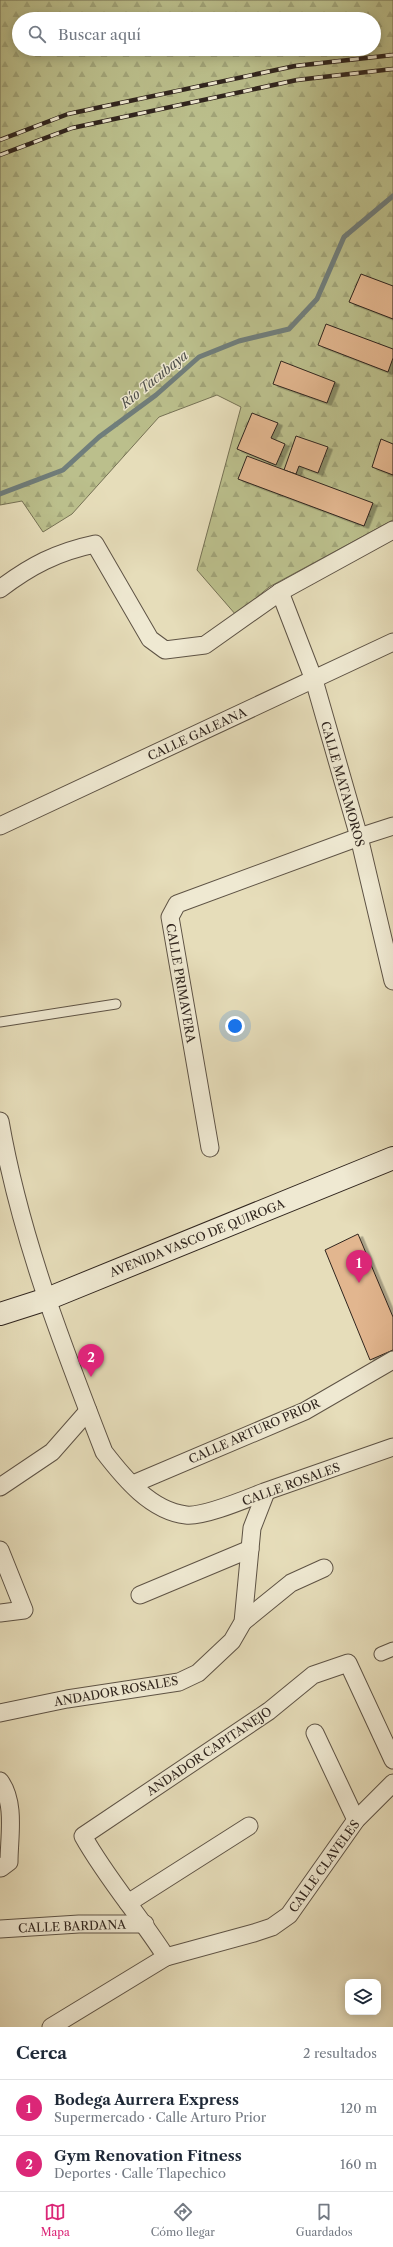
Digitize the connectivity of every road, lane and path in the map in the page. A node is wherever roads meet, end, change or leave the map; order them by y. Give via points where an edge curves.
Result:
1 (393, 530) edge
2 (0, 589) edge
3 (280, 592) junction
4 (393, 642) edge
5 (314, 680) junction
6 (0, 826) edge
7 (393, 826) edge
8 (359, 837) junction
9 (393, 981) edge
10 (116, 1004) dead end
11 (0, 1022) edge
12 (0, 1121) edge
13 (210, 1148) dead end
14 (393, 1159) edge
15 (47, 1299) junction
16 (0, 1314) edge
17 (393, 1360) edge
18 (88, 1411) junction
19 (393, 1447) edge
20 (133, 1484) junction
21 (0, 1486) edge
22 (266, 1492) junction
23 (250, 1549) junction
24 (0, 1550) edge
25 (324, 1568) dead end
26 (140, 1595) dead end
27 (0, 1613) edge
28 (243, 1622) junction
29 (393, 1649) edge
30 (381, 1654) dead end
31 (0, 1712) edge
32 (315, 1733) dead end
33 (393, 1760) edge
34 (0, 1781) edge
35 (393, 1784) edge
36 (356, 1820) junction
37 (249, 1826) dead end
38 (2, 1868) dead end
39 (128, 1903) junction
40 (145, 1924) junction
41 (0, 1930) edge
42 (166, 1958) junction
43 (51, 2027) edge

1 - 3 street
2 - 3 street via 25,570 67,550 94,544 150,639 165,650 205,645
3 - 5 street, CALLE MATAMOROS
4 - 5 street, CALLE GALEANA
5 - 6 street, CALLE GALEANA
5 - 8 street, CALLE MATAMOROS
7 - 8 street, CALLE PRIMAVERA
8 - 9 street, CALLE MATAMOROS
8 - 13 street, CALLE PRIMAVERA via 193,897 177,904 170,917
10 - 11 lane
12 - 15 street via 9,1171
14 - 15 main road, AVENIDA VASCO DE QUIROGA
15 - 16 main road, AVENIDA VASCO DE QUIROGA
15 - 18 street
17 - 20 street, CALLE ARTURO PRIOR via 304,1411
18 - 20 street via 104,1452
18 - 21 street via 52,1452
19 - 22 street, CALLE ROSALES
20 - 22 street, CALLE ROSALES via 151,1501 167,1510 187,1515 221,1508
22 - 23 street, ANDADOR ROSALES via 252,1528
23 - 26 street
23 - 28 street, ANDADOR ROSALES
24 - 27 street via 24,1610
25 - 28 street via 291,1583
28 - 31 street, ANDADOR ROSALES via 216,1658 198,1673 178,1682
29 - 30 street
32 - 36 street
33 - 39 street, ANDADOR CAPITANEJO via 348,1663 313,1675 269,1711 83,1836
34 - 38 street via 7,1791 10,1814 9,1862
35 - 36 street, CALLE CLAVELES
36 - 42 street, CALLE CLAVELES via 289,1915 272,1927
37 - 39 street
39 - 40 street
40 - 41 street, CALLE BARDANA via 79,1924
40 - 42 street
42 - 43 street, CALLE CLAVELES

